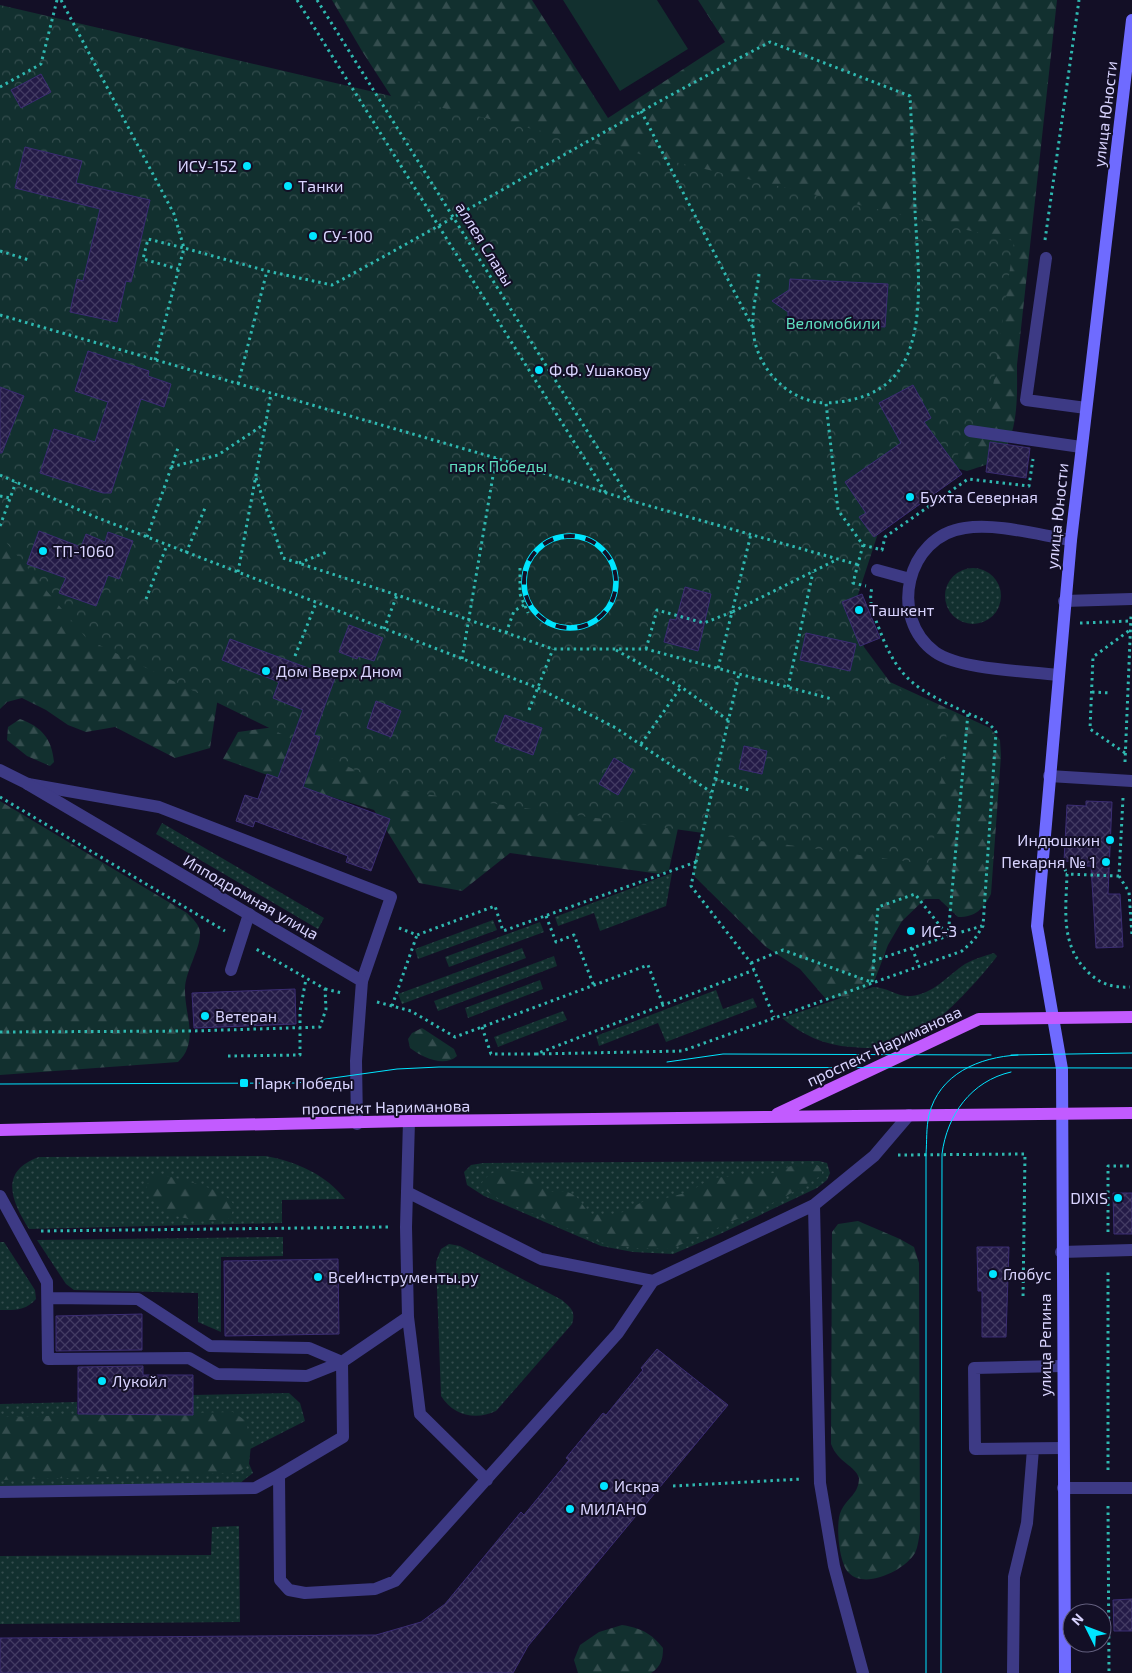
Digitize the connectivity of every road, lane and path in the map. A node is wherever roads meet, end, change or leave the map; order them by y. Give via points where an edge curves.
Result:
1 (57, 0) edge
2 (61, 0) edge
3 (297, 0) edge
4 (317, 0) edge
5 (1132, 20) edge
6 (1131, 47) edge
7 (0, 87) edge
8 (641, 111) junction
9 (455, 218) junction
10 (439, 227) junction
11 (184, 248) junction
12 (0, 252) edge
13 (1046, 258) dead end
14 (29, 260) dead end
15 (178, 269) junction
16 (267, 271) junction
17 (759, 274) dead end
18 (0, 315) edge
19 (752, 326) junction
20 (155, 360) junction
21 (238, 384) junction
22 (271, 394) junction
23 (826, 404) junction
24 (1086, 408) junction
25 (266, 423) junction
26 (970, 431) dead end
27 (179, 445) dead end
28 (1081, 447) junction
29 (496, 458) junction
30 (171, 467) junction
31 (0, 475) edge
32 (256, 478) junction
33 (16, 482) junction
34 (1029, 486) dead end
35 (607, 494) junction
36 (0, 496) edge
37 (10, 498) junction
38 (632, 501) junction
39 (205, 508) dead end
40 (0, 526) edge
41 (751, 534) junction
42 (147, 537) junction
43 (1071, 540) junction
44 (168, 545) junction
45 (863, 545) junction
46 (186, 552) junction
47 (328, 552) dead end
48 (838, 559) junction
49 (298, 563) junction
50 (858, 564) junction
51 (520, 568) dead end
52 (876, 570) dead end
53 (238, 572) junction
54 (813, 572) junction
55 (910, 579) junction
56 (397, 595) junction
57 (146, 599) dead end
58 (1132, 600) edge
59 (1064, 601) junction
60 (316, 603) junction
61 (524, 605) junction
62 (732, 612) junction
63 (528, 613) dead end
64 (469, 620) junction
65 (1132, 622) edge
66 (1062, 624) junction
67 (384, 629) junction
68 (1131, 630) edge
69 (506, 632) junction
70 (552, 649) junction
71 (615, 649) junction
72 (646, 649) junction
73 (295, 656) dead end
74 (462, 659) junction
75 (718, 668) junction
76 (739, 674) junction
77 (1058, 675) junction
78 (788, 686) junction
79 (681, 687) junction
80 (538, 688) junction
81 (1092, 692) junction
82 (1110, 692) dead end
83 (832, 698) dead end
84 (529, 710) dead end
85 (968, 713) junction
86 (728, 720) junction
87 (640, 744) junction
88 (1125, 753) dead end
89 (0, 770) edge
90 (1049, 776) junction
91 (715, 779) junction
92 (1132, 781) edge
93 (26, 783) junction
94 (752, 791) dead end
95 (711, 792) junction
96 (0, 797) edge
97 (696, 862) junction
98 (1119, 876) dead end
99 (249, 914) junction
100 (546, 916) junction
101 (382, 921) junction
102 (983, 926) junction
103 (417, 934) junction
104 (948, 936) junction
105 (241, 940) junction
106 (912, 948) junction
107 (873, 961) junction
108 (751, 963) junction
109 (919, 966) junction
110 (231, 970) dead end
111 (754, 970) junction
112 (306, 979) junction
113 (362, 981) junction
114 (872, 982) junction
115 (594, 986) junction
116 (1130, 987) dead end
117 (664, 1004) junction
118 (774, 1017) junction
119 (1054, 1017) junction
120 (1132, 1017) edge
121 (300, 1028) junction
122 (482, 1028) junction
123 (0, 1032) edge
124 (536, 1054) junction
125 (228, 1056) dead end
126 (1132, 1112) edge
127 (1062, 1114) junction
128 (909, 1115) junction
129 (773, 1116) junction
130 (409, 1122) junction
131 (357, 1124) junction
132 (0, 1130) edge
133 (874, 1156) junction
134 (1132, 1166) edge
135 (407, 1192) junction
136 (0, 1196) edge
137 (814, 1205) junction
138 (406, 1227) junction
139 (19, 1232) junction
140 (1132, 1250) edge
141 (1108, 1251) junction
142 (1061, 1252) junction
143 (653, 1281) junction
144 (48, 1298) junction
145 (1023, 1299) dead end
146 (408, 1316) junction
147 (342, 1362) junction
148 (1062, 1366) junction
149 (1062, 1448) junction
150 (1033, 1449) junction
151 (279, 1475) junction
152 (820, 1478) junction
153 (487, 1480) junction
154 (672, 1486) dead end
155 (1063, 1488) junction
156 (1108, 1488) junction
157 (1132, 1488) edge
158 (0, 1492) edge
159 (863, 1673) edge
160 (1013, 1673) edge
161 (1065, 1673) edge
162 (1109, 1673) edge

1 - 7 path via 41,64
2 - 11 path via 174,214
3 - 10 path
4 - 9 path, аллея Славы
5 - 6 main road, улица Юности
6 - 24 main road, улица Юности
8 - 9 path
8 - 19 path
8 - 23 path via 770,42 910,96 918,283 911,349 897,374 876,391 849,402
9 - 10 path
9 - 38 path, аллея Славы
10 - 16 path via 332,285
10 - 35 path
11 - 15 path
11 - 15 path via 148,239 143,259
11 - 16 path
12 - 14 path
13 - 24 street via 1026,400
15 - 20 path
16 - 21 path
17 - 19 path
18 - 20 path
19 - 23 path via 761,360 776,382 797,396
20 - 21 path
21 - 22 path
22 - 25 path
22 - 29 path
23 - 45 path via 838,510
24 - 28 main road, улица Юности
25 - 30 path via 218,455
25 - 32 path
26 - 28 street
27 - 30 path
28 - 43 main road, улица Юности
29 - 35 path
29 - 64 path
30 - 42 path
31 - 33 path
32 - 49 path via 283,558
32 - 53 path
33 - 37 path
33 - 42 path
34 - 45 path via 968,478 885,537 882,550
35 - 38 path
36 - 37 path
37 - 40 path
38 - 41 path
39 - 46 path
41 - 48 path
41 - 62 path
42 - 44 path
43 - 55 street via 990,528 965,528 943,535 924,550
43 - 59 main road, улица Юности
44 - 46 path
44 - 57 path
45 - 50 path
46 - 53 path
47 - 49 path
48 - 50 path
48 - 54 path
49 - 56 path
50 - 85 path via 853,583 872,587 869,600 888,651 906,678 931,696
51 - 61 path via 520,594
52 - 55 street
53 - 60 path
54 - 62 path
54 - 78 path
55 - 77 street via 907,594 910,617 920,637 935,652 955,662
56 - 64 path
56 - 67 path
58 - 59 street
59 - 66 main road, улица Юности
60 - 67 path
60 - 73 path
61 - 63 path
61 - 69 path via 514,611
62 - 72 path via 704,623 656,610
62 - 75 path
64 - 69 path
64 - 74 path
65 - 66 path
66 - 77 main road, улица Юности
67 - 74 path
68 - 81 path via 1093,657
69 - 70 path
70 - 71 path
70 - 80 path
71 - 72 path
71 - 79 path
72 - 75 path
74 - 80 path
75 - 76 path
76 - 78 path
76 - 86 path
77 - 90 main road, улица Юности
78 - 83 path
79 - 86 path
79 - 87 path
80 - 84 path
80 - 87 path
81 - 82 path
81 - 88 path via 1090,728
85 - 102 path via 990,722 996,732
85 - 104 path
86 - 91 path
87 - 95 path
89 - 93 street, Ипподромная улица
90 - 92 street
90 - 119 main road, улица Юности via 1038,926
91 - 94 path
91 - 95 path
93 - 99 street, Ипподромная улица
93 - 101 street via 159,807 391,897
95 - 97 path
96 - 105 path
97 - 100 path
97 - 108 path via 691,886
98 - 116 path via 1067,874 1065,926 1070,947 1080,965 1096,980 1116,988
99 - 105 street
99 - 113 street, Ипподромная улица
100 - 103 path via 503,931 495,906
100 - 115 path via 556,942 574,935
101 - 103 path
101 - 113 street
102 - 104 path
102 - 109 path via 962,951
103 - 122 path via 392,1006 411,1012 455,1037
104 - 106 path
104 - 107 path via 915,894 878,907
105 - 110 street
105 - 112 path
106 - 107 path
106 - 109 path
107 - 114 path
108 - 111 path
108 - 114 path via 783,950
109 - 114 path
111 - 117 path
111 - 118 path
112 - 121 path
112 - 121 path via 325,989 326,1009 320,1027
113 - 131 street via 356,1061
114 - 118 path
115 - 117 path via 648,965
115 - 122 path
117 - 124 path
118 - 124 path via 682,1051
119 - 120 main road, проспект Нариманова
119 - 127 main road, улица Репина via 1062,1068
119 - 129 main road, проспект Нариманова via 979,1019
121 - 123 path
121 - 125 path via 300,1055
122 - 124 path via 491,1054
126 - 127 main road, проспект Нариманова
127 - 128 main road, проспект Нариманова
127 - 142 main road, улица Репина
128 - 129 main road, проспект Нариманова
128 - 133 street
129 - 130 main road, проспект Нариманова
130 - 131 main road, проспект Нариманова
130 - 135 street
131 - 132 main road, проспект Нариманова
133 - 137 street
133 - 145 path via 1025,1154
134 - 141 path via 1108,1166
135 - 138 street
135 - 143 street via 540,1259
136 - 139 street
137 - 143 street
137 - 152 street
138 - 139 path
138 - 146 street
139 - 144 street via 47,1282
140 - 141 street
141 - 142 street
141 - 156 path
142 - 148 main road, улица Репина
143 - 153 street via 618,1333
144 - 147 street via 138,1299 210,1346 308,1348
144 - 147 street via 48,1359 189,1358 217,1374 307,1376
146 - 147 street
146 - 153 street via 420,1414
147 - 151 street via 343,1436
148 - 149 main road, улица Репина
148 - 150 street via 974,1368 975,1449
149 - 150 street
149 - 155 main road, улица Репина
150 - 160 street via 1027,1524 1014,1577
151 - 153 street via 280,1580 289,1590 305,1593 375,1589 395,1581
151 - 158 street via 255,1488
152 - 154 path
152 - 159 street via 834,1566
155 - 156 street
155 - 161 main road, улица Репина
156 - 157 street
156 - 162 path

